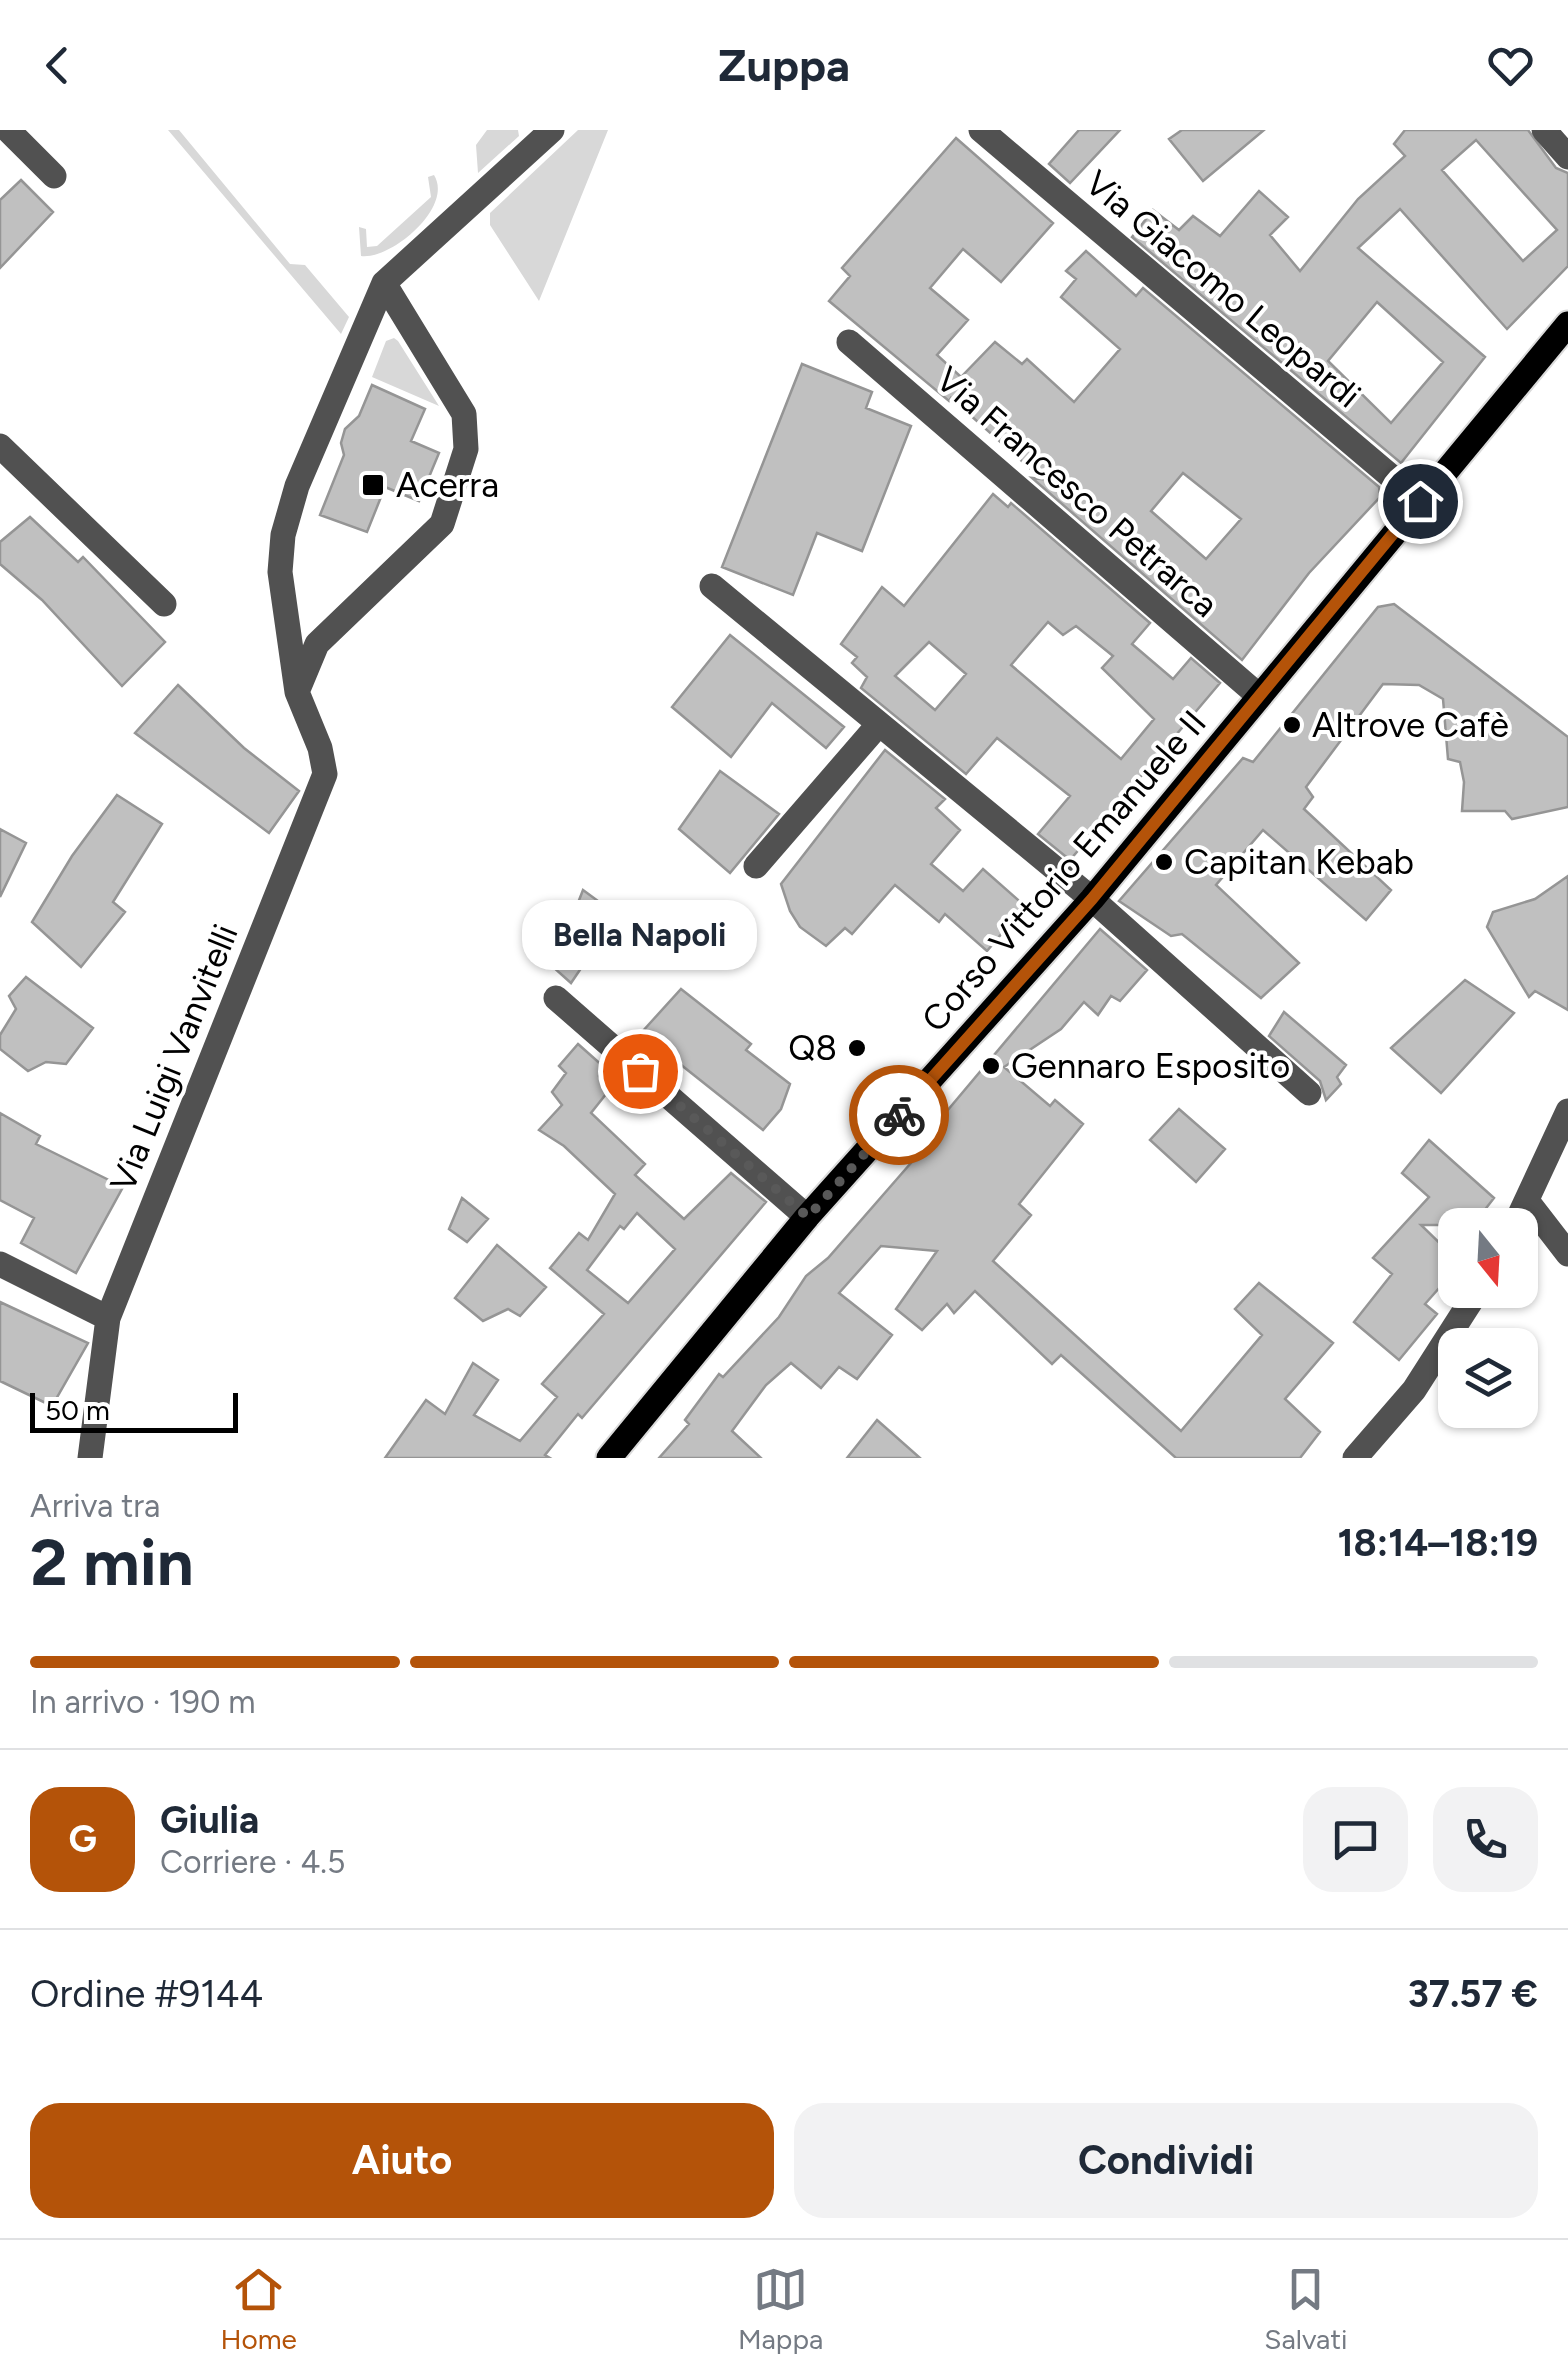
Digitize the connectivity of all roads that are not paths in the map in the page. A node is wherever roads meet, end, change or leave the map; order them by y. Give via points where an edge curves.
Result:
1 (8, 130) edge
2 (552, 130) edge
3 (982, 130) edge
4 (1544, 130) edge
5 (1568, 157) edge
6 (54, 176) dead end
7 (384, 283) junction
8 (1568, 324) edge
9 (849, 342) dead end
10 (0, 446) edge
11 (1420, 501) junction
12 (712, 586) dead end
13 (164, 604) dead end
14 (298, 692) junction
15 (1259, 696) junction
16 (880, 724) junction
17 (756, 866) dead end
18 (1092, 899) junction
19 (556, 998) dead end
20 (1310, 1093) dead end
21 (1568, 1110) edge
22 (1527, 1201) junction
23 (1524, 1208) edge
24 (808, 1217) junction
25 (1568, 1254) edge
26 (0, 1264) edge
27 (1466, 1308) edge
28 (108, 1318) junction
29 (90, 1458) edge
30 (609, 1458) edge
31 (1356, 1458) edge

1 - 6 street
2 - 7 street, Via Luigi Vanvitelli
3 - 11 street, Via Giacomo Leopardi
4 - 5 street
7 - 14 street, Via Luigi Vanvitelli via 297,486 284,536 280,572
7 - 14 street via 464,414 466,449 442,524 317,644
8 - 11 main road, Corso Vittorio Emanuele II
9 - 15 street, Via Francesco Petrarca
10 - 13 street
11 - 15 main road, Corso Vittorio Emanuele II
12 - 16 street
14 - 28 street, Via Luigi Vanvitelli via 325,774
15 - 18 main road, Corso Vittorio Emanuele II
16 - 17 street
16 - 18 street
18 - 20 street
18 - 24 main road, Corso Vittorio Emanuele II
19 - 24 street
21 - 22 street
22 - 23 street
22 - 25 street
24 - 30 main road, Corso Vittorio Emanuele II
26 - 28 street
27 - 31 street via 1414,1390
28 - 29 street, Via Luigi Vanvitelli

